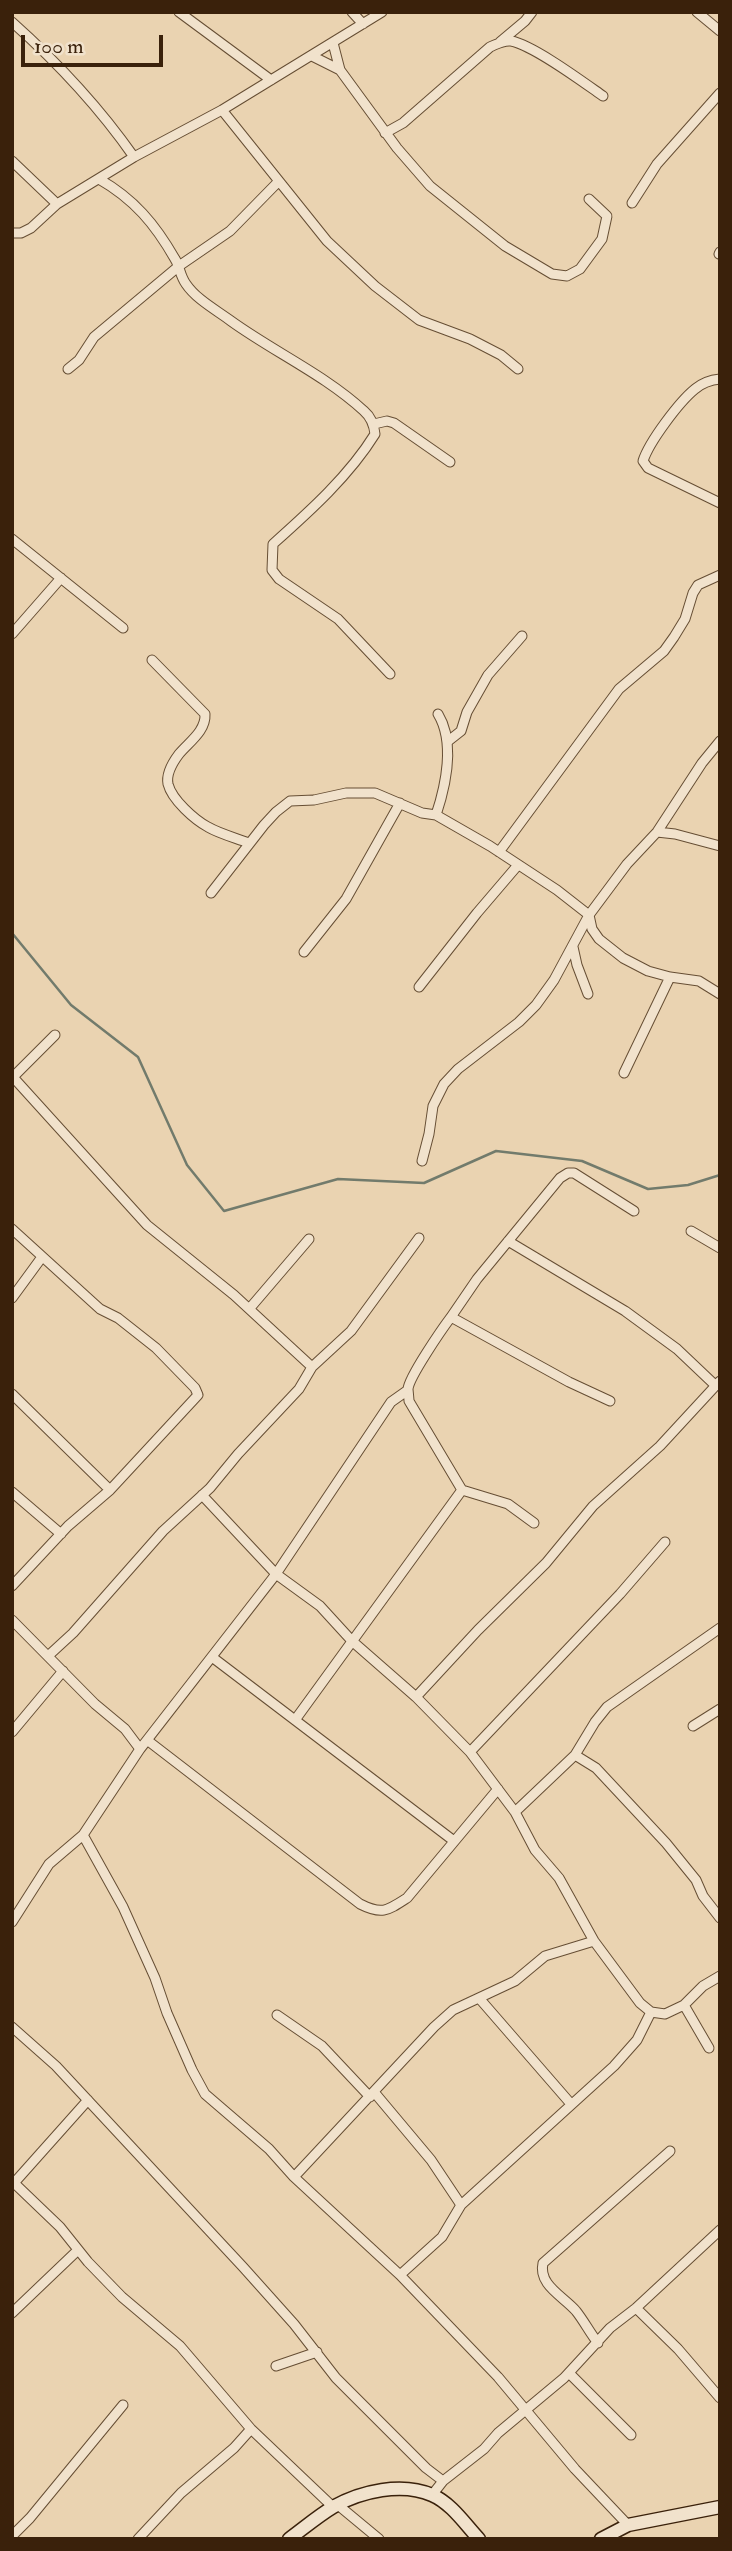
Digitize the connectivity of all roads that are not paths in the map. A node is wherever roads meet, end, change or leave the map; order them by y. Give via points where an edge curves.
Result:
1 (179, 12) edge
2 (352, 12) edge
3 (382, 12) edge
4 (532, 12) edge
5 (696, 12) edge
6 (12, 22) edge
7 (363, 24) junction
8 (720, 32) edge
9 (500, 42) junction
10 (333, 43) junction
11 (312, 56) junction
12 (340, 70) junction
13 (271, 80) junction
14 (720, 93) edge
15 (603, 96) dead end
16 (222, 110) junction
17 (385, 133) junction
18 (134, 157) junction
19 (12, 161) edge
20 (99, 179) junction
21 (278, 182) junction
22 (589, 199) dead end
23 (632, 203) dead end
24 (57, 204) junction
25 (12, 233) edge
26 (179, 266) junction
27 (68, 369) dead end
28 (518, 369) dead end
29 (720, 379) edge
30 (374, 424) junction
31 (450, 462) dead end
32 (720, 503) edge
33 (12, 539) edge
34 (720, 575) edge
35 (61, 578) junction
36 (123, 628) dead end
37 (12, 634) edge
38 (522, 636) dead end
39 (152, 660) dead end
40 (390, 674) dead end
41 (438, 714) dead end
42 (720, 741) edge
43 (447, 742) junction
44 (400, 803) junction
45 (436, 815) junction
46 (657, 832) junction
47 (249, 843) junction
48 (720, 846) edge
49 (499, 852) junction
50 (519, 865) junction
51 (211, 893) dead end
52 (589, 915) junction
53 (573, 947) junction
54 (304, 952) dead end
55 (670, 977) junction
56 (419, 987) dead end
57 (588, 994) dead end
58 (720, 994) edge
59 (55, 1035) dead end
60 (624, 1073) dead end
61 (12, 1076) edge
62 (422, 1161) dead end
63 (634, 1211) dead end
64 (12, 1229) edge
65 (691, 1231) dead end
66 (419, 1238) dead end
67 (309, 1239) dead end
68 (508, 1241) junction
69 (720, 1248) edge
70 (42, 1257) junction
71 (12, 1298) edge
72 (250, 1308) junction
73 (451, 1317) junction
74 (312, 1367) junction
75 (718, 1384) edge
76 (408, 1390) junction
77 (12, 1394) edge
78 (610, 1401) dead end
79 (110, 1490) junction
80 (462, 1490) junction
81 (12, 1492) edge
82 (202, 1495) junction
83 (534, 1523) dead end
84 (61, 1534) junction
85 (665, 1542) dead end
86 (276, 1574) junction
87 (12, 1586) edge
88 (12, 1620) edge
89 (720, 1628) edge
90 (352, 1641) junction
91 (48, 1656) junction
92 (212, 1657) junction
93 (63, 1671) junction
94 (416, 1697) junction
95 (720, 1709) edge
96 (295, 1720) junction
97 (693, 1726) dead end
98 (12, 1732) edge
99 (147, 1740) junction
100 (140, 1749) junction
101 (470, 1752) junction
102 (575, 1755) junction
103 (498, 1788) junction
104 (515, 1812) junction
105 (83, 1835) junction
106 (454, 1841) junction
107 (720, 1918) edge
108 (12, 1922) edge
109 (594, 1941) junction
110 (720, 1976) edge
111 (479, 1998) junction
112 (684, 2005) junction
113 (651, 2012) junction
114 (277, 2015) dead end
115 (12, 2027) edge
116 (709, 2048) dead end
117 (372, 2094) junction
118 (88, 2100) junction
119 (571, 2104) junction
120 (670, 2151) dead end
121 (294, 2177) junction
122 (13, 2182) edge
123 (461, 2205) junction
124 (720, 2230) edge
125 (78, 2250) junction
126 (400, 2275) junction
127 (636, 2308) junction
128 (12, 2313) edge
129 (598, 2343) junction
130 (317, 2352) junction
131 (276, 2366) dead end
132 (569, 2373) junction
133 (720, 2398) edge
134 (122, 2405) dead end
135 (525, 2409) junction
136 (251, 2429) junction
137 (631, 2435) dead end
138 (443, 2481) junction
139 (432, 2495) junction
140 (335, 2506) junction
141 (720, 2507) edge
142 (628, 2525) junction
143 (12, 2536) edge
144 (138, 2539) edge
145 (289, 2539) edge
146 (379, 2539) edge
147 (479, 2539) edge
148 (601, 2539) edge

1 - 13 street
2 - 7 street
3 - 7 street
4 - 9 street
5 - 8 street
6 - 18 street via 52,58
7 - 10 street
9 - 15 street via 529,49
9 - 17 street
10 - 11 street
10 - 12 street
11 - 12 street
11 - 13 street
12 - 17 street
13 - 16 street
14 - 23 street via 657,164
16 - 18 street
16 - 21 street
17 - 22 street via 430,186 505,246 552,274 568,276 580,269 602,239 607,216
18 - 20 street
19 - 24 street
20 - 24 street
20 - 26 street via 122,192 151,221
21 - 26 street via 236,225
21 - 28 street via 327,241 397,304 419,320 501,355
24 - 25 street via 31,228
26 - 27 street via 94,337
26 - 30 street via 197,296 325,382
29 - 32 street via 694,390 647,447 643,461 648,468
30 - 31 street via 394,423
30 - 40 street via 375,434 359,456 273,544 271,562 279,579 338,619
33 - 35 street
34 - 49 street via 698,585 674,637 618,689
35 - 36 street
35 - 37 street
38 - 43 street via 488,674 461,731
39 - 47 street via 205,714 199,733 170,769 168,783 198,820
41 - 43 street via 446,726
42 - 46 street
43 - 45 street
44 - 45 street
44 - 47 street via 366,792 290,801
44 - 54 street via 346,899
45 - 49 street
46 - 48 street
46 - 52 street
47 - 51 street
49 - 50 street
50 - 52 street
50 - 56 street
52 - 53 street
52 - 55 street via 599,939 623,958
53 - 57 street
53 - 62 street via 536,1005 444,1084 433,1106
55 - 58 street via 699,981
55 - 60 street
59 - 61 street
61 - 72 street via 147,1225
63 - 68 street via 568,1173
64 - 70 street
65 - 69 street
66 - 74 street via 351,1331
67 - 72 street
68 - 73 street
68 - 75 street via 625,1311
70 - 71 street
70 - 79 street via 100,1309 156,1348 198,1395
72 - 74 street
73 - 76 street
73 - 78 street
74 - 82 street via 299,1390
75 - 94 street via 660,1446 593,1506 545,1563
76 - 80 street via 409,1401
76 - 86 street via 391,1402
77 - 79 street
79 - 84 street
80 - 83 street via 508,1504
80 - 90 street
81 - 84 street
82 - 86 street
82 - 91 street
84 - 87 street
85 - 101 street
86 - 90 street via 320,1606
86 - 92 street
88 - 91 street
89 - 102 street via 607,1707
90 - 94 street
90 - 96 street
91 - 93 street
92 - 96 street
92 - 99 street
93 - 98 street
93 - 100 street
94 - 101 street
95 - 97 street
96 - 106 street
99 - 100 street
99 - 106 street via 360,1904 376,1911 390,1909 407,1898
100 - 105 street
101 - 103 street
102 - 104 street
102 - 107 street via 596,1768 666,1843
103 - 104 street
103 - 106 street
104 - 109 street
105 - 108 street via 49,1864
105 - 121 street via 123,1907 205,2094
109 - 111 street via 545,1956 515,1981
109 - 113 street
110 - 112 street
111 - 117 street via 453,2010 434,2027
111 - 119 street
112 - 113 street via 664,2014
112 - 116 street
113 - 119 street via 637,2040
114 - 117 street via 322,2046
115 - 118 street
117 - 121 street
117 - 123 street via 431,2160
118 - 122 street
118 - 130 street
119 - 123 street
120 - 129 street via 542,2263 544,2280 576,2311
121 - 126 street
122 - 125 street
123 - 126 street via 442,2237
124 - 127 street
125 - 128 street
125 - 136 street via 122,2297 180,2346
126 - 135 street
127 - 129 street
127 - 133 street
129 - 132 street
130 - 131 street
130 - 138 street via 344,2385
132 - 135 street
132 - 137 street
134 - 143 street
135 - 138 street
135 - 142 street
136 - 140 street
136 - 144 street
138 - 139 street
139 - 140 street via 387,2489
139 - 147 street via 452,2508
140 - 145 street
140 - 146 street
141 - 142 street
142 - 148 street

